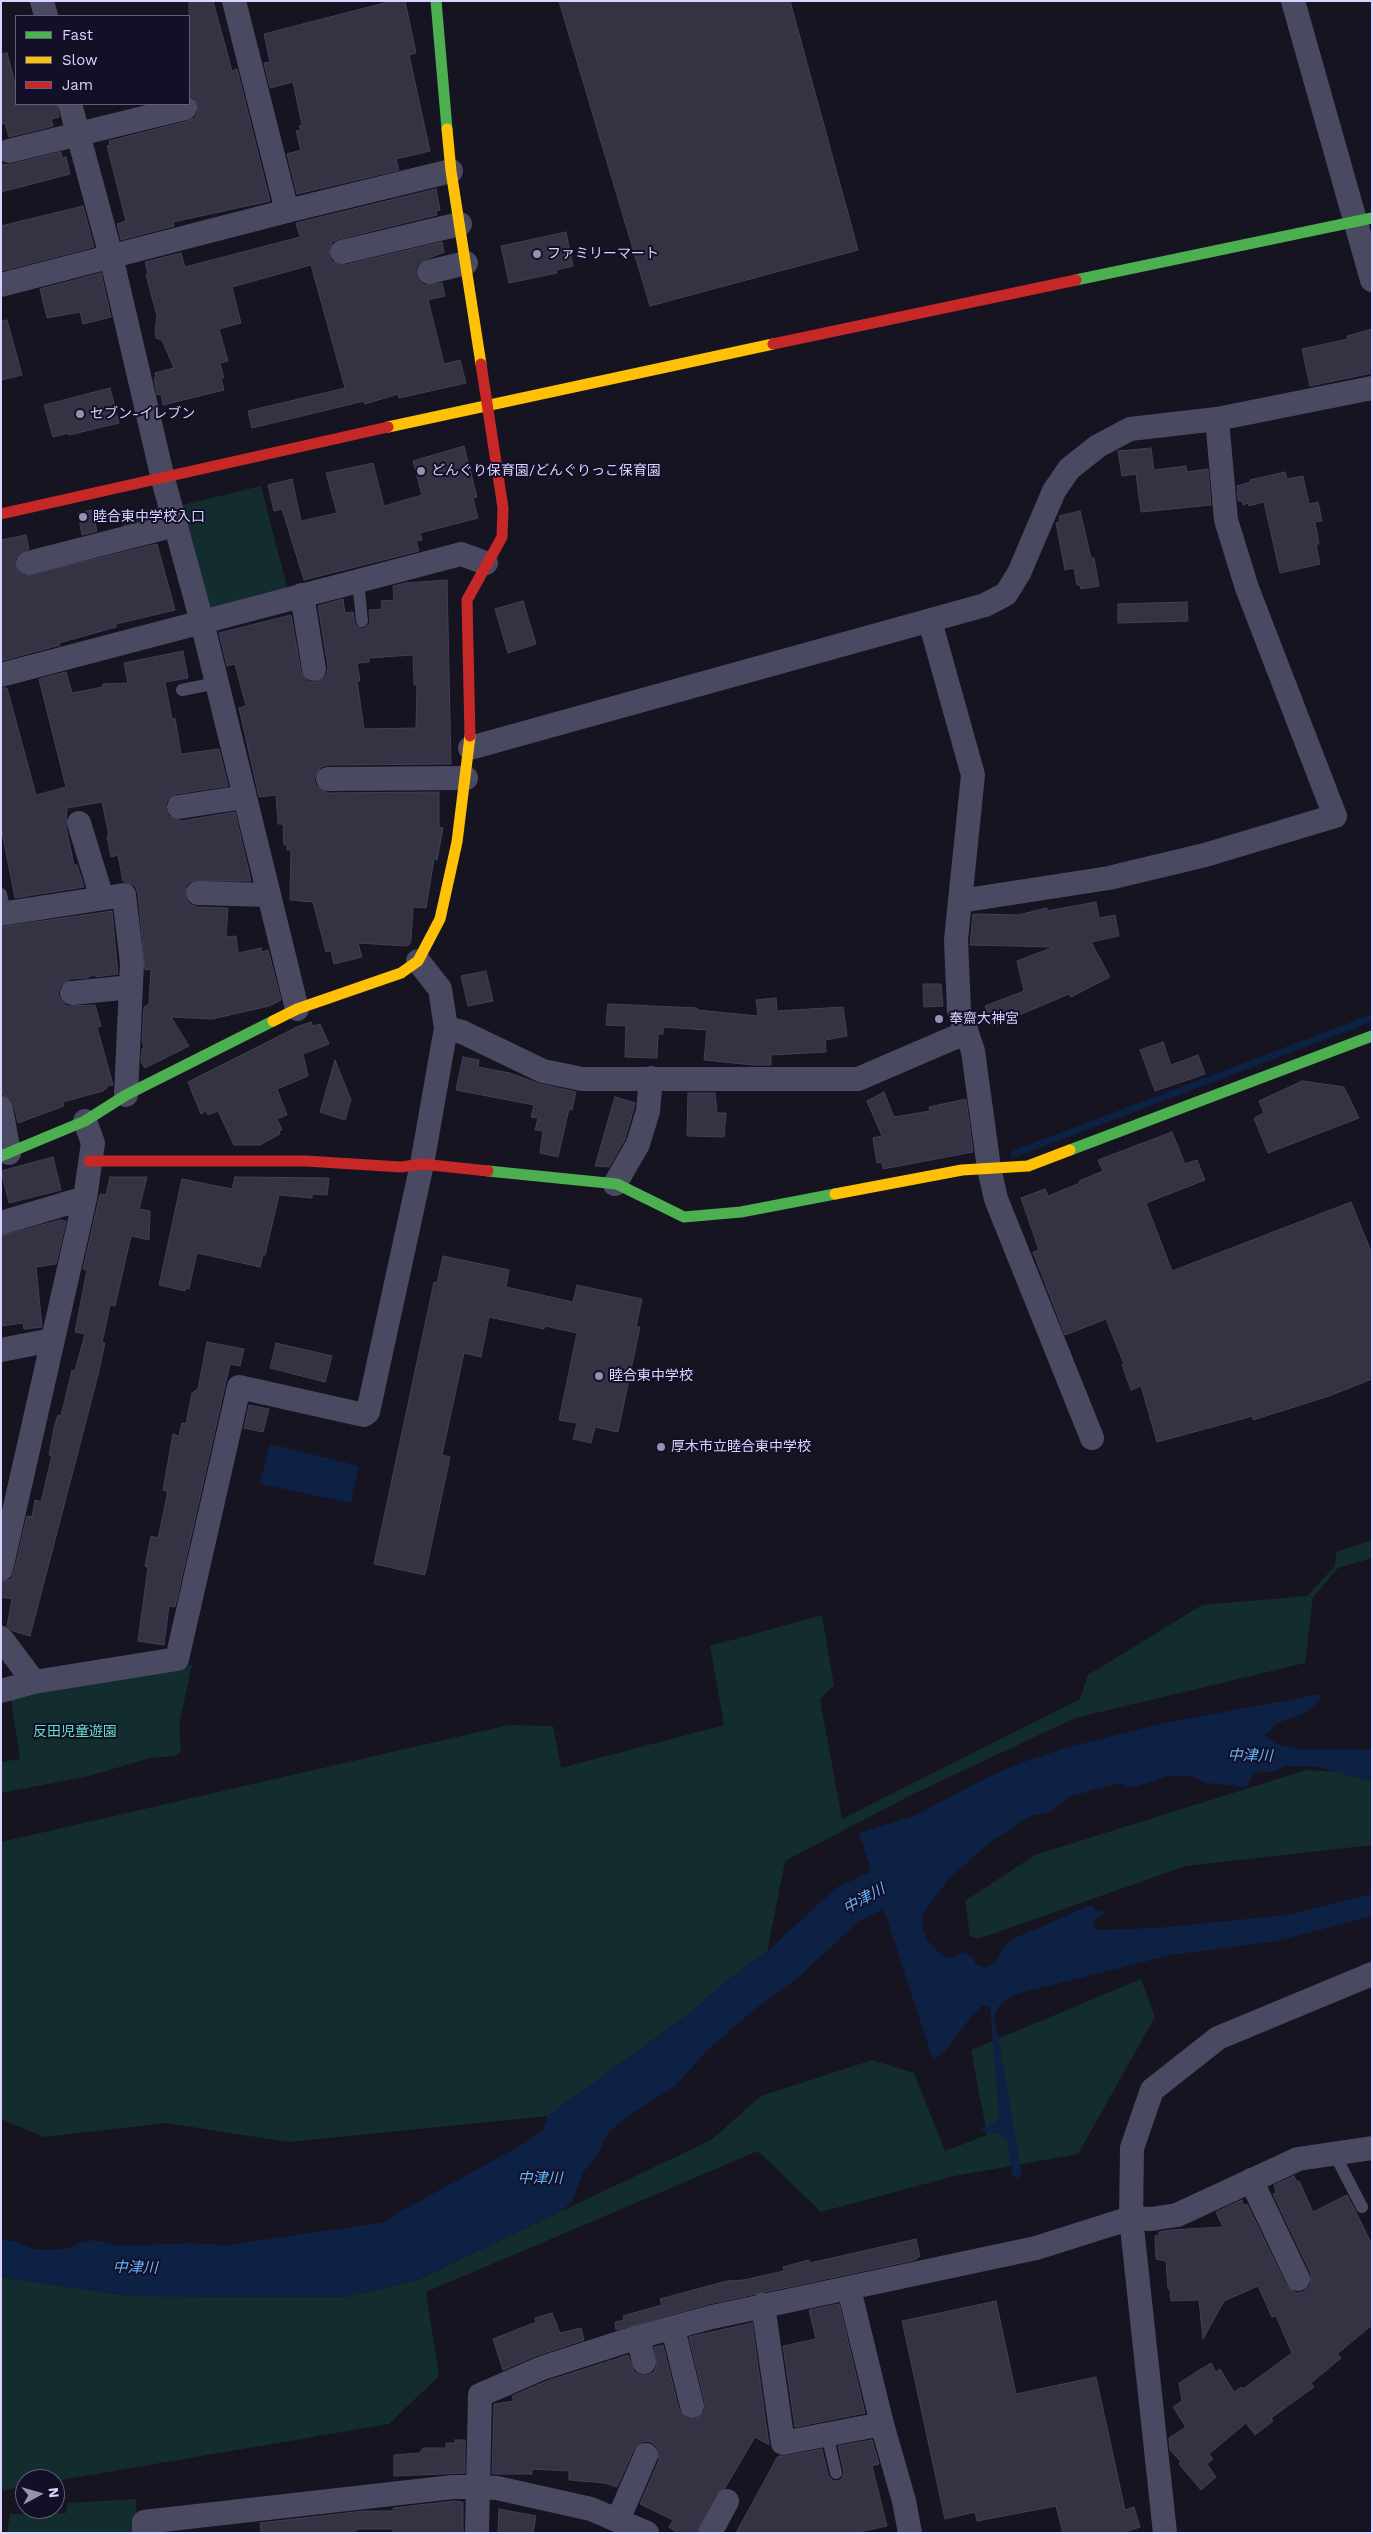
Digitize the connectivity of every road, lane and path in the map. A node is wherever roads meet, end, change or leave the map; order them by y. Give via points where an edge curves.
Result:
1 (42, 1) edge
2 (234, 1) edge
3 (436, 1) edge
4 (1294, 1) edge
5 (46, 15) edge
6 (70, 105) edge
7 (184, 108) dead end
8 (78, 134) junction
9 (9, 151) dead end
10 (451, 171) junction
11 (287, 211) junction
12 (1364, 220) edge
13 (460, 224) junction
14 (342, 252) dead end
15 (111, 256) junction
16 (466, 263) junction
17 (430, 272) dead end
18 (1372, 280) edge
19 (1, 285) edge
20 (1372, 388) edge
21 (488, 404) junction
22 (1217, 419) junction
23 (163, 479) junction
24 (1, 514) edge
25 (176, 525) junction
26 (28, 563) dead end
27 (486, 563) junction
28 (358, 581) junction
29 (302, 595) junction
30 (930, 620) junction
31 (362, 621) dead end
32 (202, 622) junction
33 (314, 669) dead end
34 (1, 675) edge
35 (216, 683) junction
36 (182, 690) dead end
37 (470, 748) junction
38 (466, 778) junction
39 (328, 779) dead end
40 (244, 797) junction
41 (179, 807) dead end
42 (79, 823) dead end
43 (198, 893) dead end
44 (268, 895) junction
45 (102, 898) junction
46 (960, 901) junction
47 (3, 907) edge
48 (418, 961) junction
49 (130, 987) junction
50 (72, 993) dead end
51 (297, 1009) junction
52 (446, 1028) junction
53 (966, 1033) junction
54 (1372, 1036) edge
55 (651, 1078) junction
56 (126, 1095) junction
57 (1, 1108) edge
58 (85, 1121) junction
59 (5, 1154) edge
60 (89, 1161) junction
61 (422, 1164) junction
62 (989, 1168) junction
63 (615, 1184) junction
64 (85, 1198) junction
65 (1, 1223) edge
66 (52, 1340) junction
67 (1, 1350) edge
68 (1092, 1438) dead end
69 (1, 1570) edge
70 (1, 1638) edge
71 (34, 1682) junction
72 (1, 1690) edge
73 (1372, 1974) edge
74 (1372, 2148) edge
75 (1334, 2154) junction
76 (1251, 2180) junction
77 (1362, 2206) dead end
78 (1131, 2218) junction
79 (1298, 2279) dead end
80 (849, 2289) junction
81 (763, 2305) junction
82 (673, 2328) junction
83 (638, 2337) junction
84 (644, 2362) dead end
85 (692, 2406) dead end
86 (882, 2424) junction
87 (827, 2434) junction
88 (646, 2455) dead end
89 (836, 2473) dead end
90 (478, 2487) junction
91 (727, 2501) dead end
92 (618, 2520) junction
93 (144, 2533) edge
94 (477, 2533) edge
95 (647, 2533) edge
96 (710, 2533) edge
97 (910, 2533) edge
98 (1165, 2533) edge

1 - 5 street
2 - 11 street
3 - 10 street
4 - 12 street
6 - 8 street
7 - 8 street
8 - 9 street
8 - 15 street
10 - 11 street
10 - 13 street
11 - 15 street
12 - 18 street
12 - 21 street
13 - 14 street
13 - 16 street
15 - 19 street
15 - 23 street
16 - 17 street
16 - 21 street
20 - 22 street
21 - 23 street
21 - 27 street via 503,508 502,537
22 - 30 street via 1130,429 1098,446 1069,469 1054,491 1019,574 1006,594 985,605
22 - 46 street via 1226,520 1247,588 1335,816 1205,856 1109,878
23 - 24 street
23 - 25 street
25 - 26 street
25 - 32 street
27 - 28 street via 461,554
27 - 37 street via 467,600
28 - 29 street
28 - 31 lane
29 - 32 street
29 - 33 street
30 - 37 street
30 - 46 street via 973,775
32 - 34 street
32 - 35 street
35 - 36 lane
35 - 40 street
37 - 38 street
38 - 39 street
38 - 48 street via 458,842 440,920
40 - 41 street
40 - 44 street
42 - 45 street
43 - 44 street
44 - 51 street
45 - 47 street
45 - 49 street via 124,895 132,963
46 - 53 street via 956,940 959,1010
48 - 51 street via 401,973
48 - 52 street via 440,989
49 - 50 street
49 - 56 street
51 - 56 street
52 - 55 street via 462,1032 543,1071 582,1079
52 - 61 street
53 - 55 street via 858,1080
53 - 62 street via 973,1051
54 - 62 street via 1028,1166
55 - 63 street via 648,1111 638,1144
56 - 58 street
57 - 59 street
58 - 59 street
58 - 60 street via 93,1143
60 - 61 street via 306,1161 401,1167
60 - 64 street
61 - 63 street
61 - 71 street via 368,1412 364,1415 239,1387 177,1659
62 - 63 street via 962,1170 741,1212 684,1217
62 - 68 street via 996,1199
64 - 65 street
64 - 66 street
66 - 67 street
66 - 69 street
70 - 71 street
71 - 72 street
73 - 78 street via 1218,2038 1152,2090 1132,2148
74 - 75 street
75 - 76 street via 1298,2158
75 - 77 lane
76 - 78 street via 1177,2215
76 - 79 street
78 - 80 street via 1036,2248
78 - 98 street
80 - 81 street
80 - 86 street
81 - 82 street
81 - 87 street via 783,2443
82 - 83 street
82 - 85 street
83 - 84 street
83 - 90 street via 542,2368 480,2395
86 - 87 street
86 - 97 street
87 - 89 lane
88 - 92 street
90 - 92 street via 498,2488 592,2509
90 - 93 street via 453,2487 144,2522
90 - 94 street
91 - 96 street
92 - 95 street

